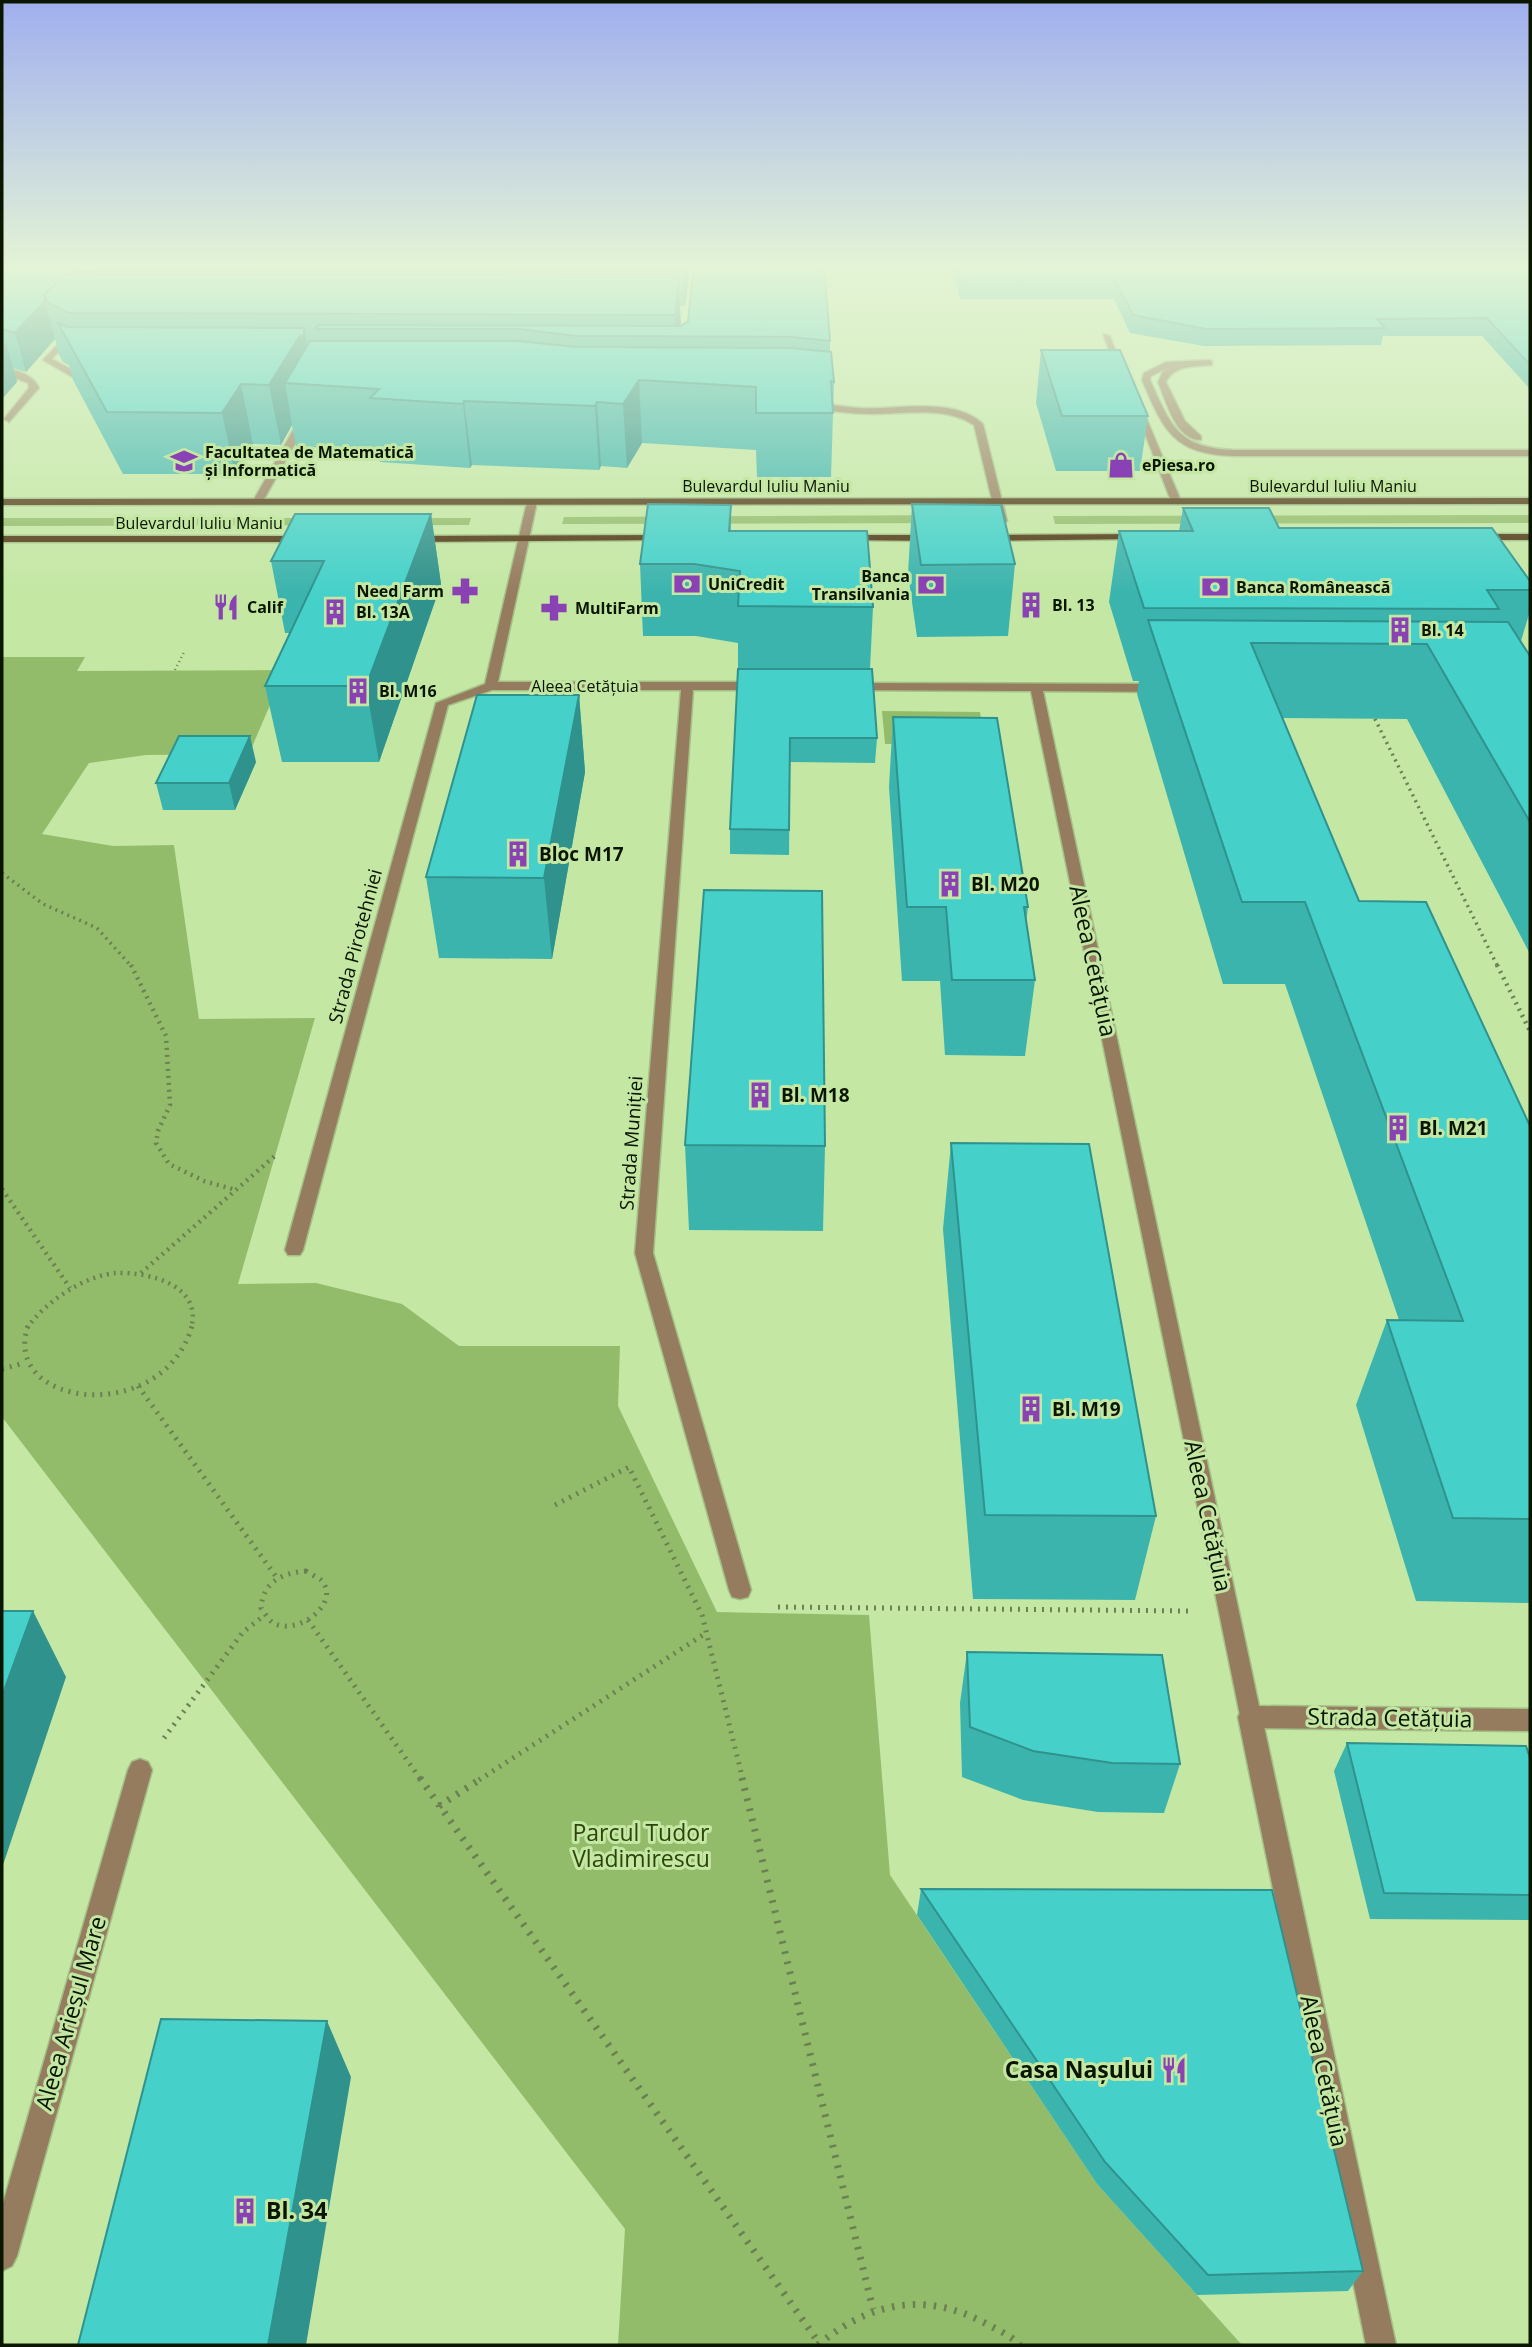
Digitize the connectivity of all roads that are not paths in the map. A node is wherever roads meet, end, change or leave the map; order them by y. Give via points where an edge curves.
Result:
1 (18, 375) edge
2 (74, 375) edge
3 (1123, 375) edge
4 (1147, 375) edge
5 (1165, 375) edge
6 (95, 379) edge
7 (1128, 386) edge
8 (1133, 399) edge
9 (798, 404) edge
10 (311, 405) edge
11 (4, 421) edge
12 (1284, 450) junction
13 (1530, 453) edge
14 (258, 501) junction
15 (1176, 501) junction
16 (1530, 501) edge
17 (2, 502) edge
18 (532, 502) junction
19 (998, 502) junction
20 (1154, 537) edge
21 (1463, 537) edge
22 (1530, 537) edge
23 (524, 538) junction
24 (675, 538) edge
25 (827, 538) edge
26 (950, 538) edge
27 (978, 538) edge
28 (1006, 538) junction
29 (2, 539) edge
30 (321, 539) edge
31 (402, 539) edge
32 (491, 686) junction
33 (687, 686) junction
34 (771, 687) edge
35 (841, 687) edge
36 (1036, 687) junction
37 (1173, 688) edge
38 (294, 1250) dead end
39 (740, 1590) dead end
40 (1250, 1717) junction
41 (1530, 1720) edge
42 (140, 1770) road end
43 (2, 2256) edge
44 (1381, 2345) edge

1 - 11 street via 34,388
2 - 6 street
3 - 7 street
4 - 12 street via 1174,435 1191,446 1261,454
5 - 12 street via 1162,382 1187,432 1206,441
8 - 15 street
9 - 19 street via 969,417 978,424
10 - 14 street
12 - 13 street
14 - 17 main road, Bulevardul Iuliu Maniu
14 - 18 main road, Bulevardul Iuliu Maniu
15 - 16 main road, Bulevardul Iuliu Maniu
15 - 19 main road, Bulevardul Iuliu Maniu
18 - 19 main road, Bulevardul Iuliu Maniu
18 - 23 street
19 - 28 street
20 - 28 main road
21 - 22 main road
23 - 24 main road
23 - 31 main road
23 - 32 street
25 - 26 main road
27 - 28 main road
29 - 30 main road, Bulevardul Iuliu Maniu
32 - 33 street, Aleea Cetățuia
32 - 38 street, Strada Pirotehniei via 442,703
33 - 34 street, Aleea Cetățuia
33 - 39 street, Strada Muniției via 643,1253
35 - 36 street
36 - 37 street
36 - 40 street, Aleea Cetățuia
40 - 41 street, Strada Cetățuia
40 - 44 street, Aleea Cetățuia
42 - 43 street, Aleea Arieșul Mare

